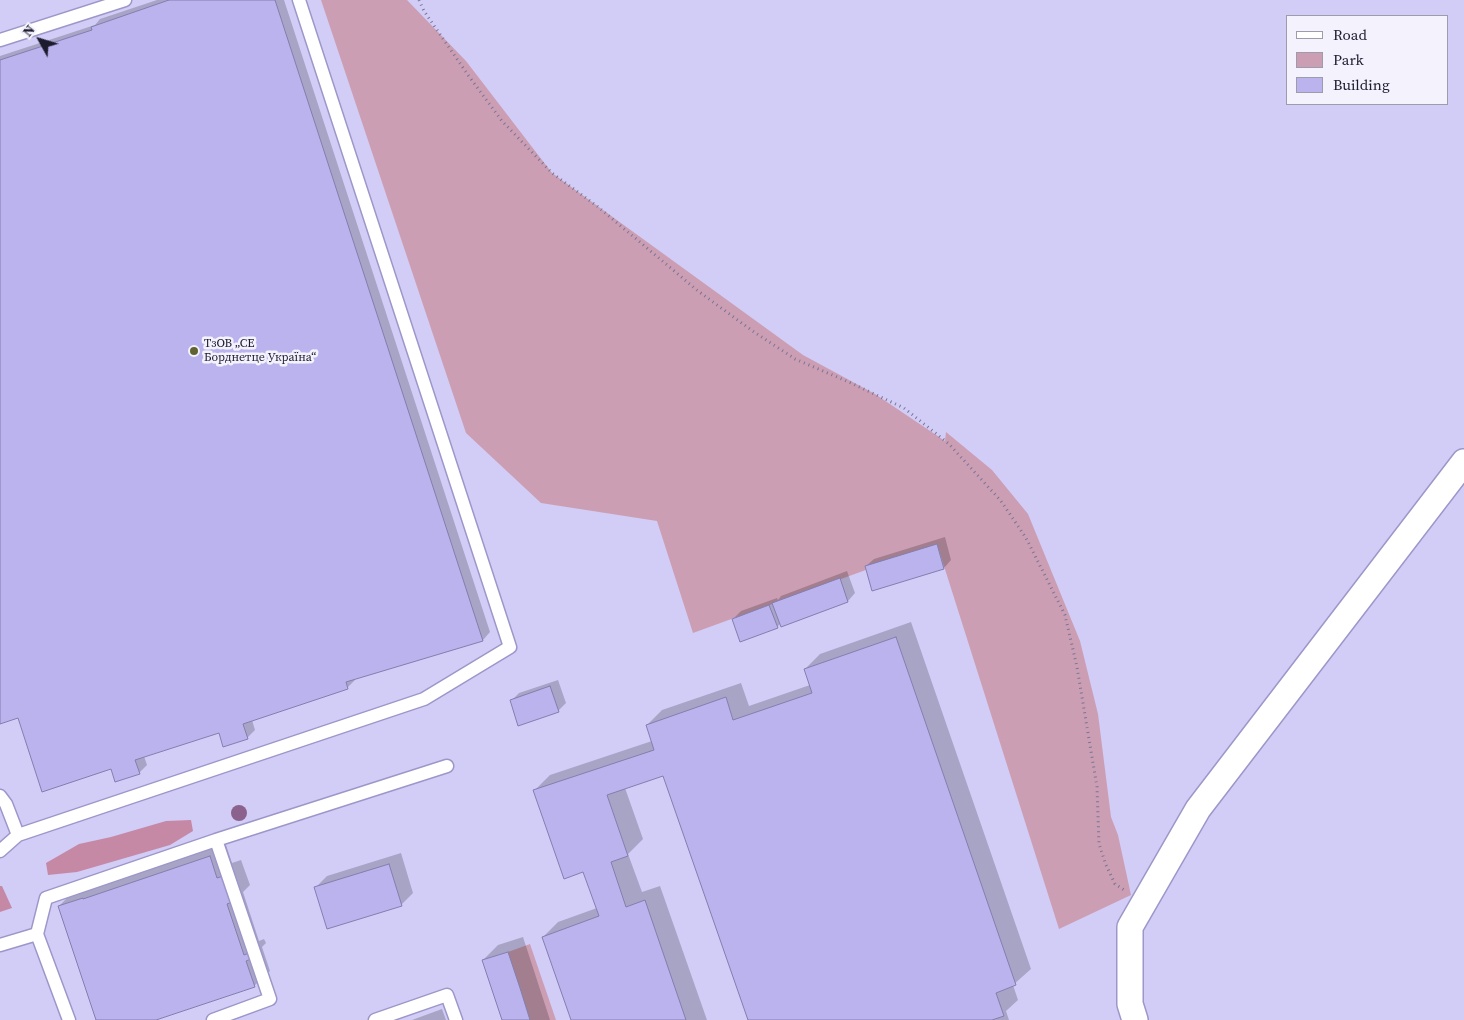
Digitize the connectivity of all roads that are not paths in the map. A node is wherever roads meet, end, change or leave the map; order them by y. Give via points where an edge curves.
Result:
1 (125, 0) edge
2 (299, 0) edge
3 (0, 40) edge
4 (1464, 462) edge
5 (447, 766) dead end
6 (0, 796) edge
7 (18, 835) junction
8 (216, 840) junction
9 (0, 851) edge
10 (37, 934) junction
11 (0, 945) edge
12 (69, 1020) edge
13 (212, 1020) edge
14 (375, 1020) edge
15 (456, 1020) edge
16 (1135, 1020) edge

1 - 3 lane
2 - 7 lane via 510,648 424,699
4 - 16 street via 1198,809 1130,927 1130,1004
5 - 8 lane
6 - 7 lane
7 - 9 lane
8 - 10 lane via 46,898
8 - 13 lane via 270,999
10 - 11 lane
10 - 12 lane
14 - 15 lane via 447,995

